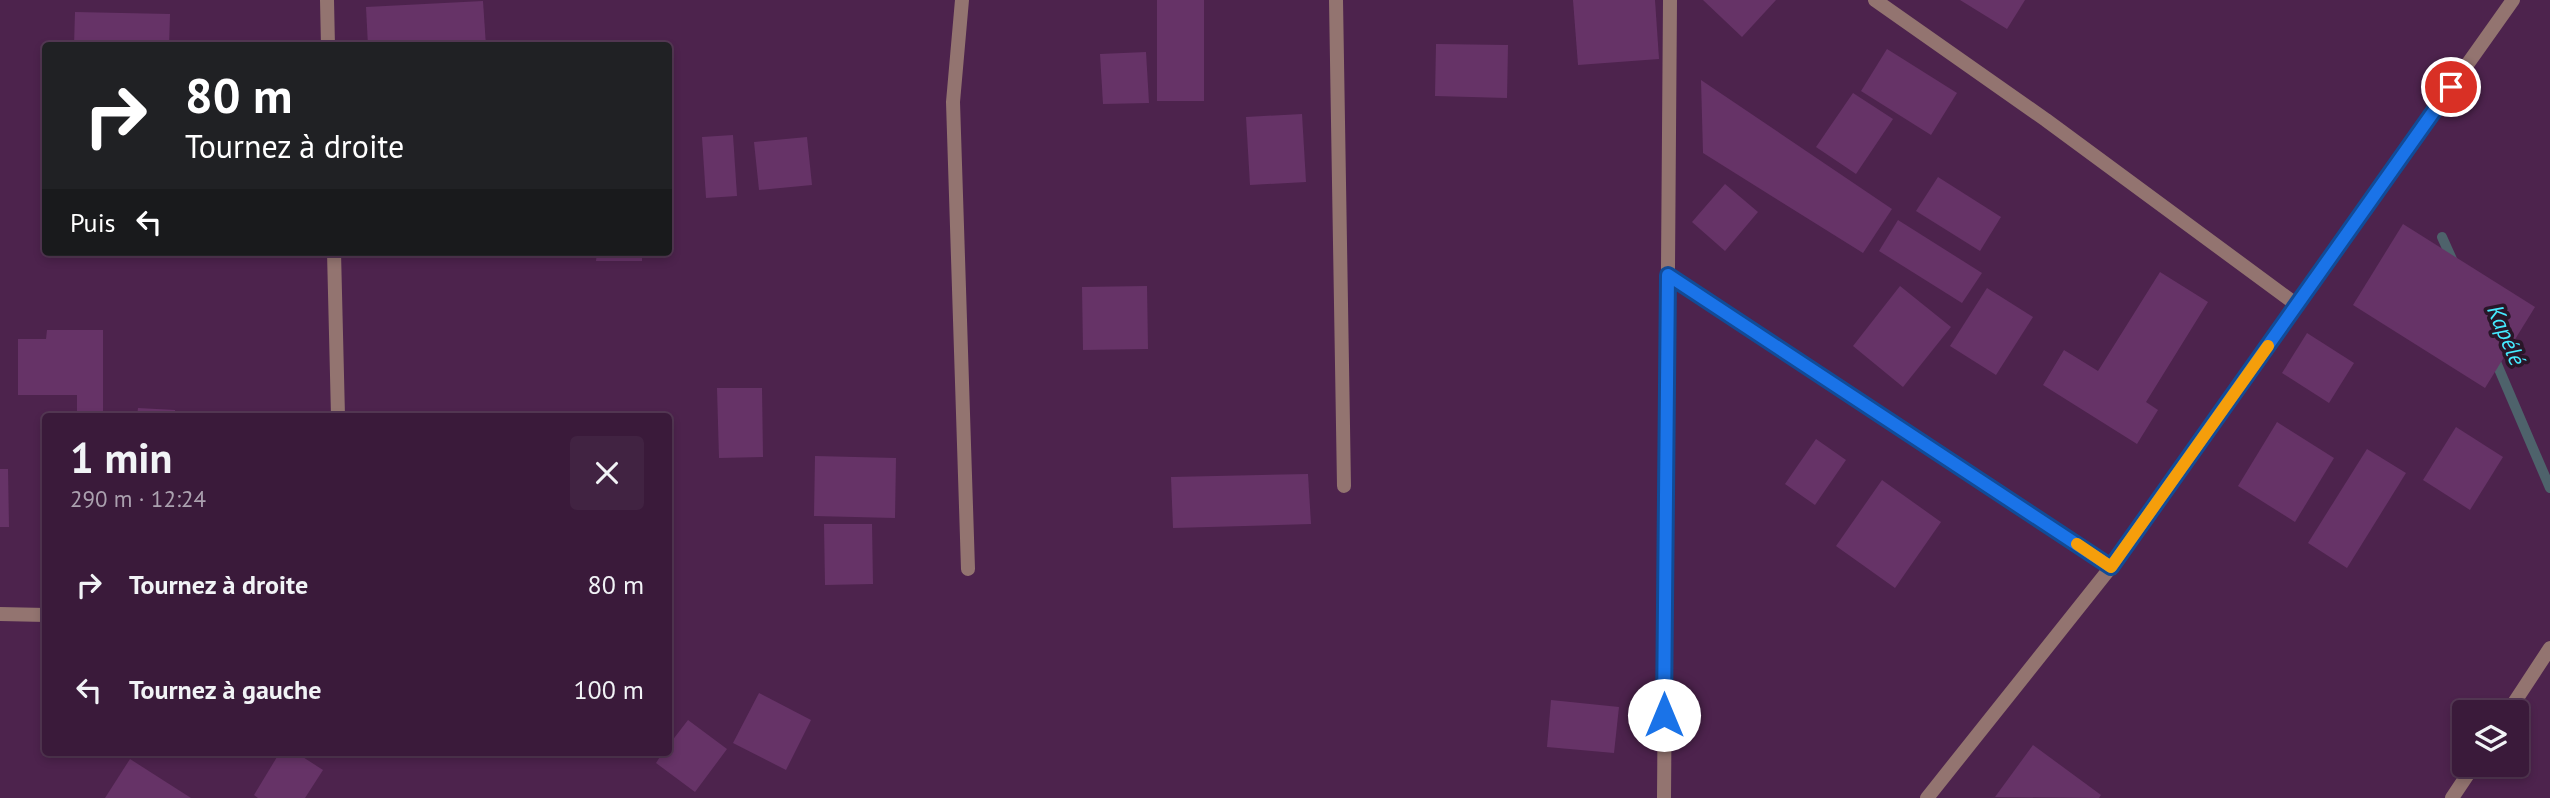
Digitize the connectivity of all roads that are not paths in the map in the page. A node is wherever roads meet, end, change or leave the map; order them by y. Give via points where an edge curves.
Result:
1 (327, 0) edge
2 (962, 0) edge
3 (1336, 0) edge
4 (1670, 0) edge
5 (1875, 0) edge
6 (2513, 0) edge
7 (328, 42) edge
8 (334, 256) edge
9 (1668, 275) junction
10 (2297, 305) junction
11 (338, 413) edge
12 (1344, 486) dead end
13 (2111, 567) junction
14 (968, 569) dead end
15 (0, 614) edge
16 (42, 615) edge
17 (2550, 648) edge
18 (2516, 700) edge
19 (2466, 777) edge
20 (1664, 798) edge
21 (1927, 798) edge
22 (2452, 798) edge

1 - 7 street
2 - 14 street via 953,102
3 - 12 street
4 - 9 street
5 - 10 street
6 - 10 street
8 - 11 street
9 - 13 street
9 - 20 street
10 - 13 street
13 - 21 street
15 - 16 street
17 - 18 street
19 - 22 street

